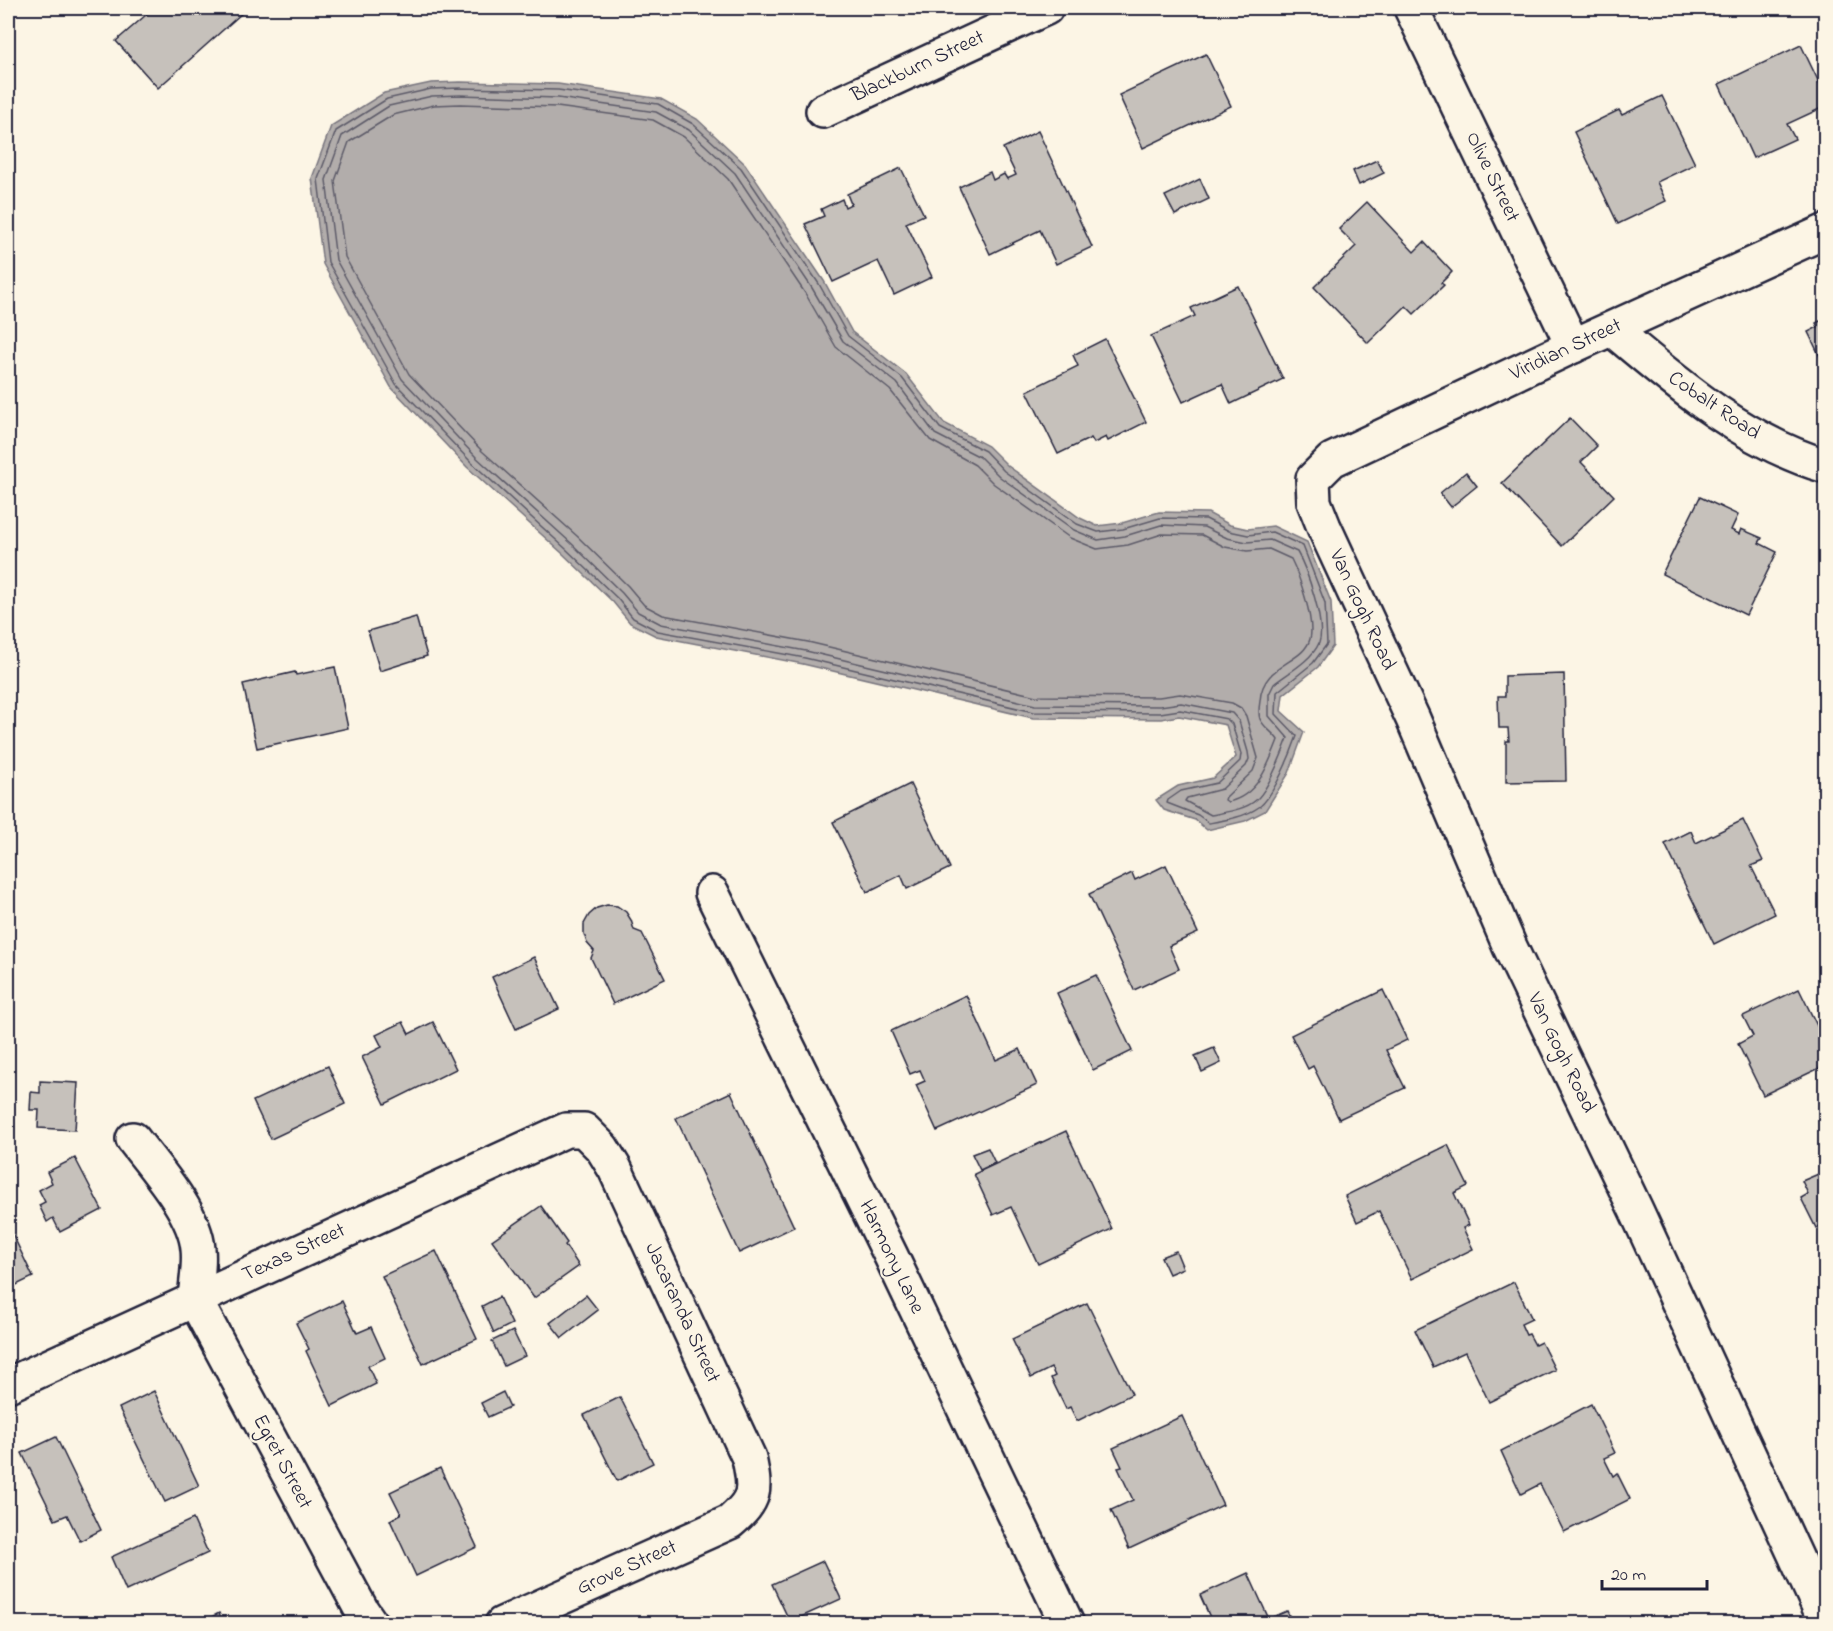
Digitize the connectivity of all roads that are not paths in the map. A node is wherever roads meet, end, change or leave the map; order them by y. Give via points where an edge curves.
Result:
1 (1046, 8) edge
2 (1411, 8) edge
3 (823, 111) dead end
4 (1826, 231) edge
5 (1612, 329) junction
6 (1573, 346) junction
7 (1826, 466) edge
8 (1313, 479) joint
9 (712, 893) dead end
10 (584, 1130) joint
11 (133, 1139) dead end
12 (195, 1300) junction
13 (8, 1385) edge
14 (747, 1507) joint
15 (1826, 1622) edge
16 (371, 1623) edge
17 (502, 1623) edge
18 (1067, 1623) edge

1 - 3 street, Blackburn Street
2 - 6 street, Olive Street
4 - 5 street, Viridian Street
5 - 6 street, Viridian Street
5 - 7 street, Cobalt Road via 1707,405 1778,448
6 - 8 street, Viridian Street via 1332,460
8 - 15 street, Van Gogh Road via 1314,502 1324,527 1413,719 1510,947 1636,1209
9 - 18 street, Harmony Lane
10 - 12 street, Texas Street via 566,1130
10 - 14 street, Jacaranda Street via 615,1169 749,1458 754,1484
11 - 12 street via 175,1194 193,1230 198,1249
12 - 13 street, Texas Street
12 - 16 street, Egret Street
14 - 17 street, Grove Street via 730,1522

